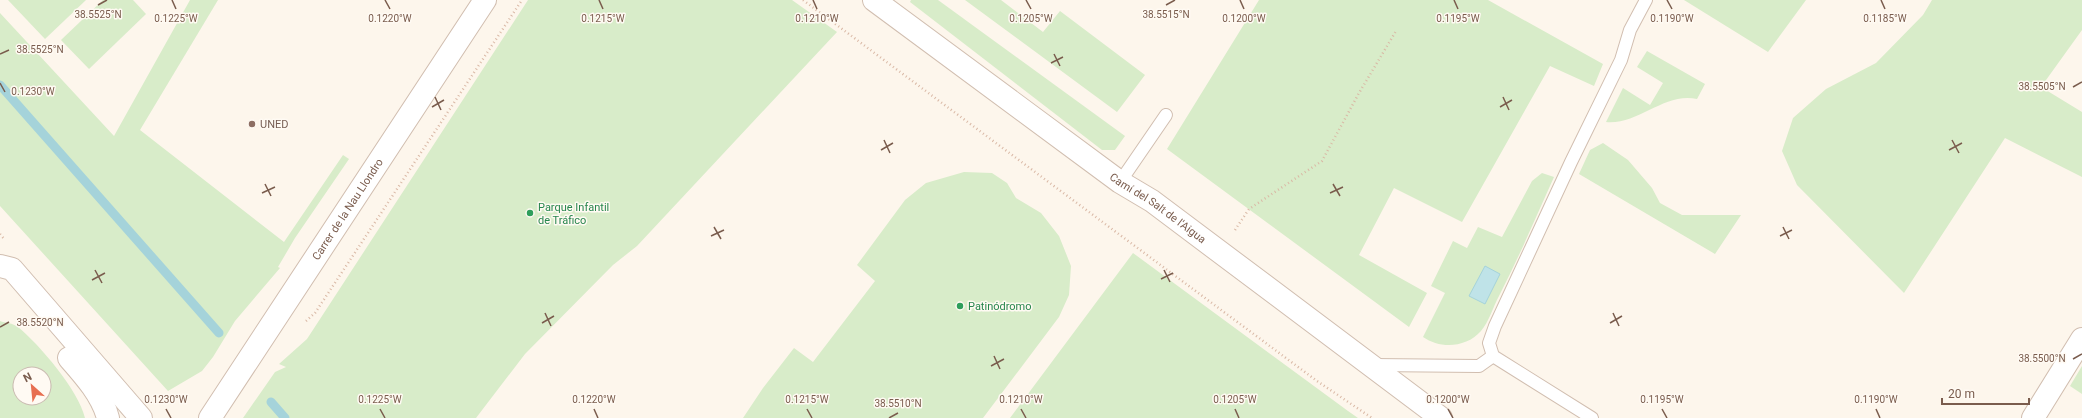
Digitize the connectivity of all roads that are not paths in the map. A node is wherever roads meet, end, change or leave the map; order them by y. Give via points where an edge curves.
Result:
1 (485, 0) edge
2 (874, 0) edge
3 (1646, 0) edge
4 (1166, 115) dead end
5 (1120, 182) junction
6 (0, 266) edge
7 (0, 278) edge
8 (2082, 339) edge
9 (1493, 356) junction
10 (1368, 364) junction
11 (108, 418) edge
12 (141, 418) edge
13 (210, 418) edge
14 (1441, 418) edge
15 (1592, 418) edge
16 (2033, 418) edge

1 - 13 street, Carrer de la Nau Llondro
2 - 5 street, Camí del Salt de l'Aigua
3 - 9 lane via 1630,30 1621,60 1495,326 1489,343
4 - 5 lane
5 - 10 street, Camí del Salt de l'Aigua via 1152,201
6 - 12 street via 12,269
7 - 11 street via 86,377
8 - 16 street
9 - 10 lane via 1479,366
9 - 15 lane
10 - 14 street, Camí del Salt de l'Aigua

